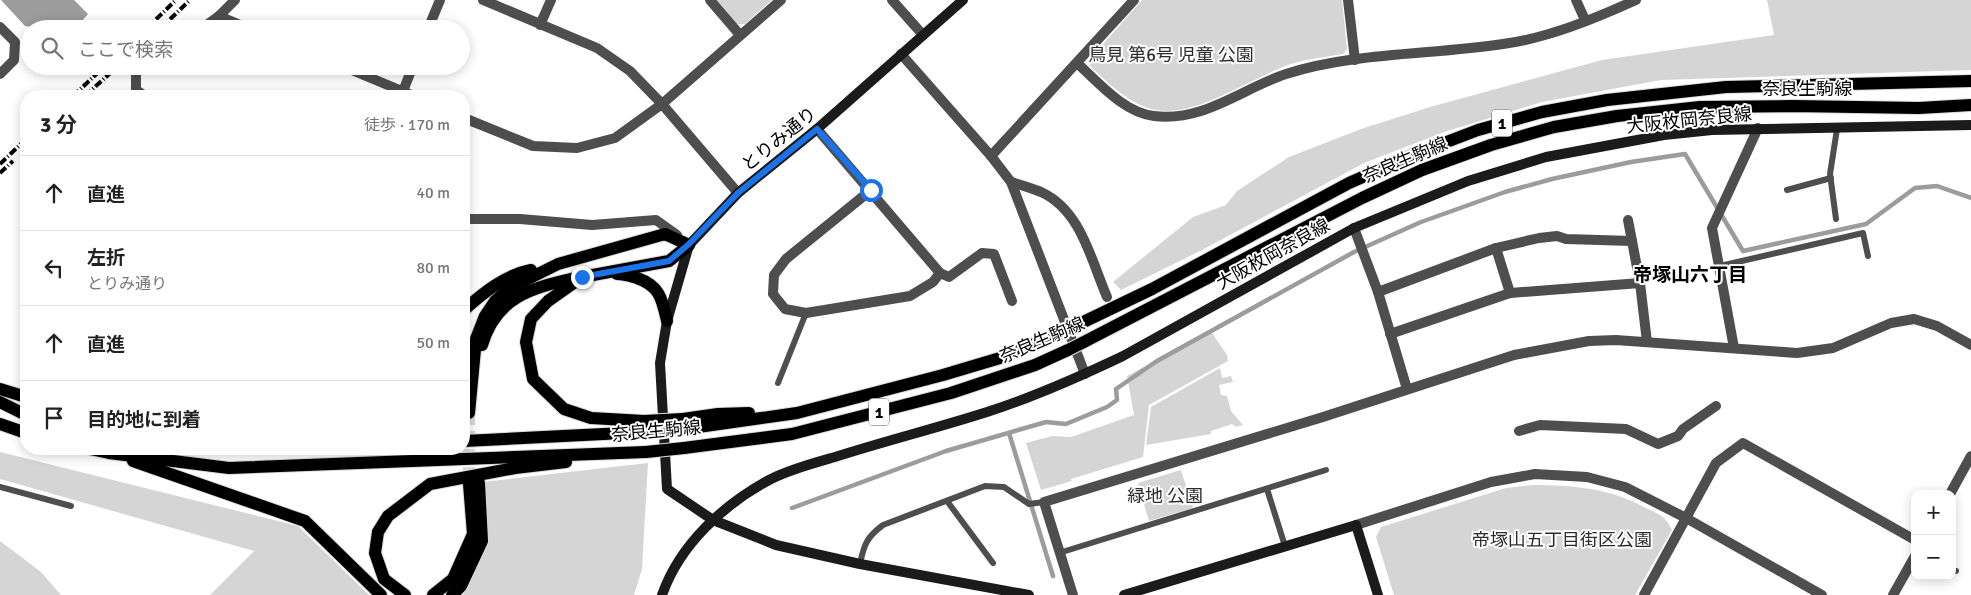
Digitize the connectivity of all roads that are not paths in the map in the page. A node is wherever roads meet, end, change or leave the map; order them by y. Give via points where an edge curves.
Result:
1 (235, 0) edge
2 (440, 0) edge
3 (483, 0) edge
4 (551, 0) edge
5 (710, 0) edge
6 (781, 0) edge
7 (892, 0) edge
8 (963, 0) edge
9 (1134, 0) edge
10 (1348, 0) edge
11 (1576, 0) edge
12 (1636, 0) edge
13 (219, 16) junction
14 (213, 20) edge
15 (229, 20) edge
16 (432, 20) edge
17 (1585, 20) junction
18 (540, 25) junction
19 (0, 28) edge
20 (923, 35) junction
21 (740, 36) junction
22 (901, 54) junction
23 (1355, 60) junction
24 (1077, 63) junction
25 (0, 74) edge
26 (136, 75) edge
27 (364, 75) edge
28 (409, 75) edge
29 (1971, 81) edge
30 (136, 90) edge
31 (401, 90) edge
32 (403, 90) edge
33 (662, 104) junction
34 (1971, 105) edge
35 (470, 120) edge
36 (1971, 125) edge
37 (1758, 128) junction
38 (817, 129) junction
39 (1836, 129) junction
40 (992, 156) junction
41 (1831, 178) junction
42 (1011, 182) junction
43 (871, 190) junction
44 (1787, 190) dead end
45 (738, 193) junction
46 (470, 219) edge
47 (1836, 219) dead end
48 (1628, 220) dead end
49 (1354, 228) junction
50 (1632, 241) junction
51 (689, 244) junction
52 (1496, 248) junction
53 (1868, 256) dead end
54 (558, 264) junction
55 (1720, 266) junction
56 (940, 273) junction
57 (582, 277) junction
58 (1640, 283) junction
59 (1378, 292) junction
60 (1510, 293) junction
61 (1107, 298) dead end
62 (1012, 301) dead end
63 (470, 305) edge
64 (806, 313) junction
65 (667, 321) junction
66 (1390, 334) junction
67 (1647, 342) junction
68 (1971, 345) edge
69 (1734, 348) junction
70 (1085, 374) junction
71 (778, 382) dead end
72 (0, 389) edge
73 (1407, 389) junction
74 (20, 395) edge
75 (0, 402) edge
76 (1716, 406) dead end
77 (20, 412) edge
78 (0, 424) edge
79 (644, 427) junction
80 (20, 431) edge
81 (1519, 431) dead end
82 (470, 440) edge
83 (646, 452) junction
84 (115, 455) edge
85 (125, 455) edge
86 (1971, 456) edge
87 (1326, 470) dead end
88 (0, 487) edge
89 (1267, 489) junction
90 (1952, 490) edge
91 (947, 501) junction
92 (1044, 502) junction
93 (70, 506) dead end
94 (1686, 518) junction
95 (713, 520) junction
96 (1356, 525) junction
97 (1911, 538) edge
98 (1285, 546) junction
99 (1059, 553) junction
100 (993, 563) dead end
101 (1911, 563) edge
102 (860, 564) junction
103 (381, 595) edge
104 (405, 595) edge
105 (433, 595) edge
106 (452, 595) edge
107 (662, 595) edge
108 (1029, 595) edge
109 (1073, 595) edge
110 (1124, 595) edge
111 (1378, 595) edge
112 (1644, 595) edge
113 (1822, 595) edge
114 (1893, 595) edge

1 - 13 street
2 - 16 street
3 - 18 street
4 - 18 street
5 - 21 street
6 - 21 street
7 - 20 street
8 - 20 main road, とりみ通り
9 - 24 street
10 - 23 street
11 - 17 street
12 - 17 street
13 - 14 street
13 - 15 street
17 - 23 street via 1534,39 1511,43
18 - 33 street via 596,48 630,71
19 - 25 street via 15,42 14,60
20 - 22 main road, とりみ通り
21 - 33 street
22 - 38 main road, とりみ通り
22 - 40 street
23 - 24 street via 1316,65 1283,75 1210,108 1180,117 1152,116 1129,107
24 - 40 street
26 - 30 street
27 - 31 street
28 - 32 street
29 - 79 main road, 奈良生駒線 / 1, bridge via 1726,88 1607,100 1542,112 1478,130 1349,183 1161,284 1061,333 1000,358 797,412
33 - 35 street via 615,138 577,148 533,146
33 - 45 street
34 - 83 main road, 奈良生駒線 / 1, bridge via 1919,108 1700,107 1554,127 1422,170 1035,365 932,398 792,434
36 - 39 main road, 大阪枚岡奈良線
37 - 39 main road, 大阪枚岡奈良線
37 - 49 main road, 大阪枚岡奈良線 via 1664,135 1546,157 1468,181
37 - 55 street via 1712,228
38 - 43 street
38 - 45 main road, とりみ通り
39 - 41 lane
40 - 42 street
41 - 44 lane
41 - 47 lane
42 - 61 street via 1042,192 1066,210 1079,229
42 - 70 street
43 - 56 street
43 - 64 street via 786,259 774,275 773,294 785,309
45 - 51 main road, とりみ通り
46 - 51 street via 592,225 656,220
48 - 50 street
49 - 59 street
49 - 70 main road, 大阪枚岡奈良線
50 - 52 street via 1557,236
50 - 58 street
51 - 54 main road via 665,234
51 - 57 main road via 669,261
51 - 65 main road, とりみ通り
52 - 59 street
52 - 60 street
53 - 55 lane via 1863,233
54 - 57 main road via 510,288 495,301 485,316 476,339 472,412 479,357 485,337 502,308 538,286
54 - 63 main road via 525,271 482,294
55 - 69 street
56 - 62 street via 949,277 982,253 994,254
56 - 64 street via 933,282 910,296
57 - 65 main road via 624,274 651,283 662,301
57 - 79 main road via 548,301 531,319 526,342 532,380 564,409 591,418
58 - 60 street
58 - 67 street
59 - 66 street
60 - 66 street
64 - 71 lane
65 - 95 main road, とりみ通り via 660,363 667,489
66 - 73 street
67 - 69 street
67 - 73 street via 1589,340 1514,355
68 - 69 street via 1937,326 1914,319 1891,323 1832,348 1797,353
70 - 95 main road, 大阪枚岡奈良線 via 988,412 771,479
72 - 74 main road
73 - 92 street
75 - 77 main road
76 - 81 street via 1678,436 1658,444 1626,429 1540,425
78 - 80 main road
79 - 82 main road, 奈良生駒線 / 1
83 - 85 main road, 奈良生駒線 / 1 via 230,468
83 - 104 main road via 515,468 430,484 388,516 378,532 375,553 384,579
84 - 103 main road via 305,521
86 - 90 street
87 - 89 lane
88 - 93 lane
89 - 98 lane
89 - 99 lane
91 - 92 lane via 986,486 1004,487 1029,504
91 - 100 lane
91 - 102 lane via 883,525 871,534
92 - 99 street
94 - 96 street via 1625,487 1587,478 1535,474 1491,482
94 - 97 street via 1716,463 1743,443
94 - 112 street
94 - 113 street
95 - 102 main road via 776,545
95 - 107 main road, 大阪枚岡奈良線 via 669,575
96 - 98 main road
96 - 111 main road
98 - 110 main road
99 - 109 street
101 - 114 street
102 - 108 main road
105 - 106 main road via 453,578 473,534 474,484 482,541 461,586

